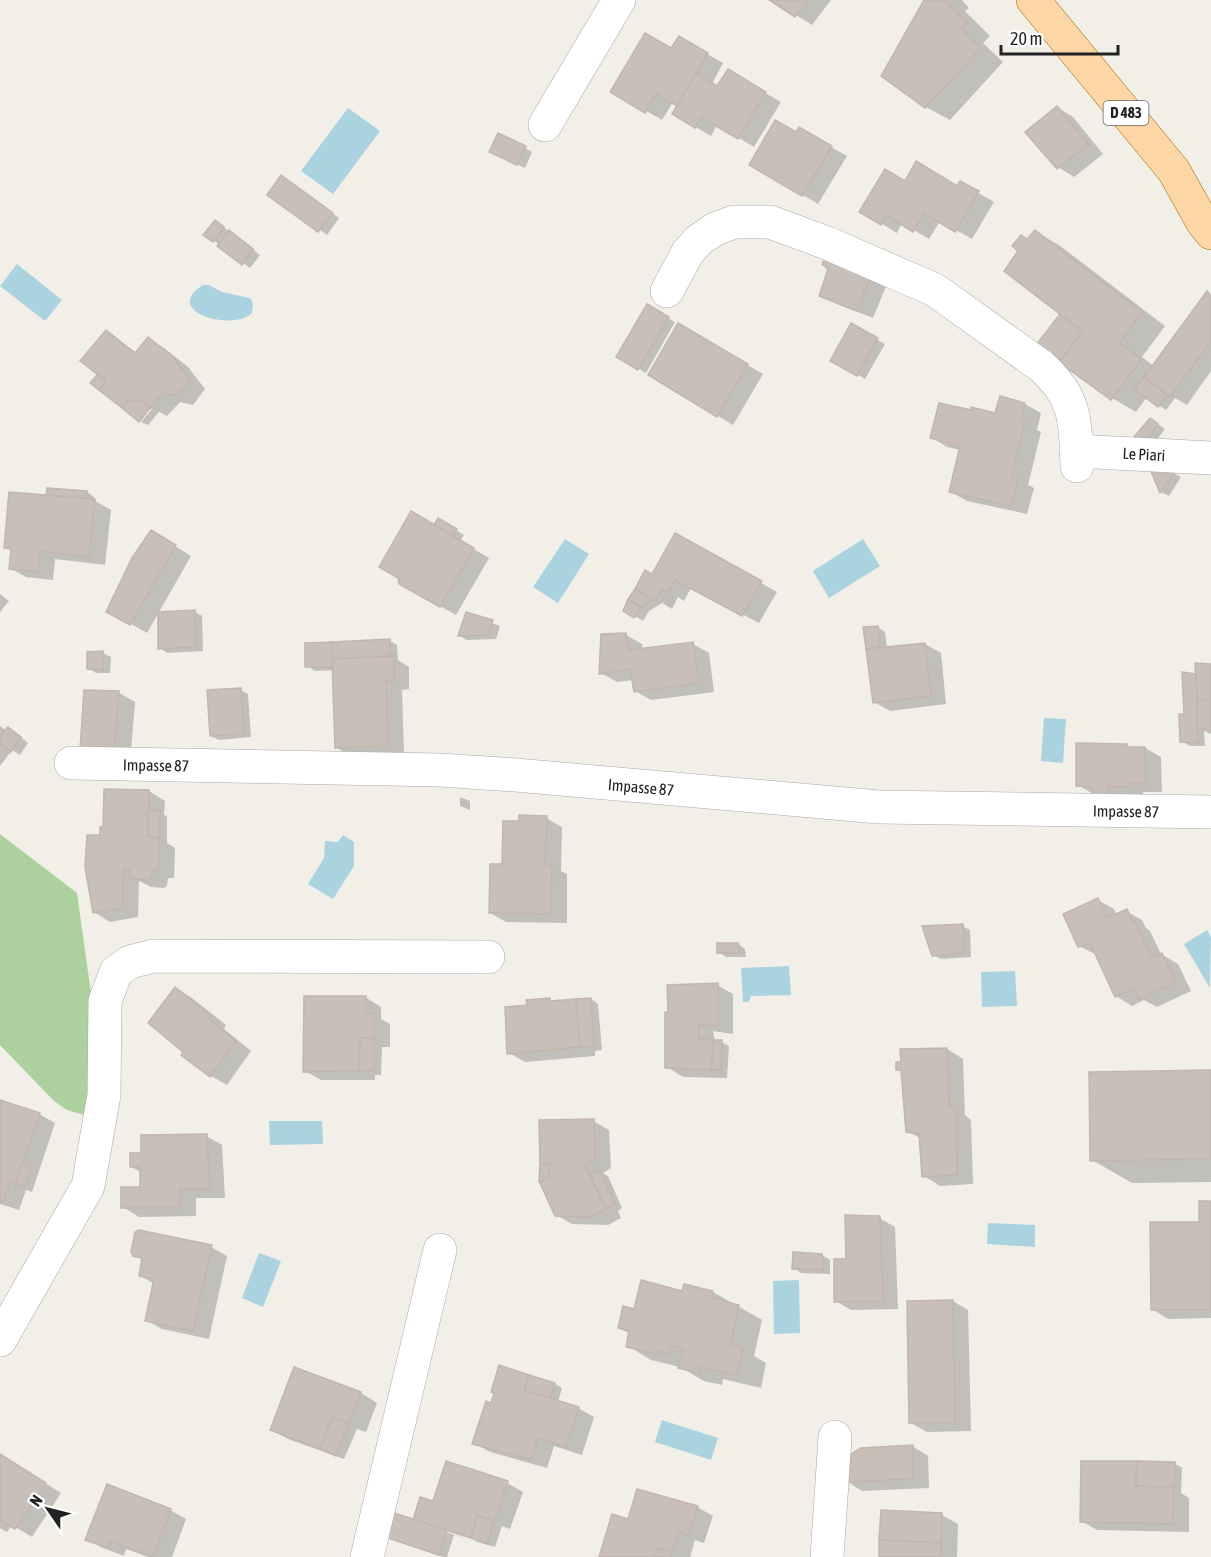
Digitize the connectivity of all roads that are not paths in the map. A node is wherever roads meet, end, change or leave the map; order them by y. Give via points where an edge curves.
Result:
1 (619, 0) edge
2 (1033, 0) edge
3 (545, 125) dead end
4 (1208, 219) edge
5 (667, 291) dead end
6 (1211, 458) edge
7 (71, 763) dead end
8 (1211, 812) edge
9 (488, 957) dead end
10 (440, 1250) dead end
11 (0, 1340) edge
12 (835, 1437) dead end
13 (367, 1557) edge
14 (827, 1557) edge

1 - 3 street
2 - 4 main road, D 483 via 1174,171
5 - 6 street, Le Piari via 688,252 715,229 734,222 770,222 935,290 1041,366 1056,380 1076,422 1076,459
7 - 8 street, Impasse 87 via 439,770 879,807
9 - 11 street via 153,956 130,962 116,972 105,1001 104,1095 88,1186
10 - 13 street
12 - 14 street

